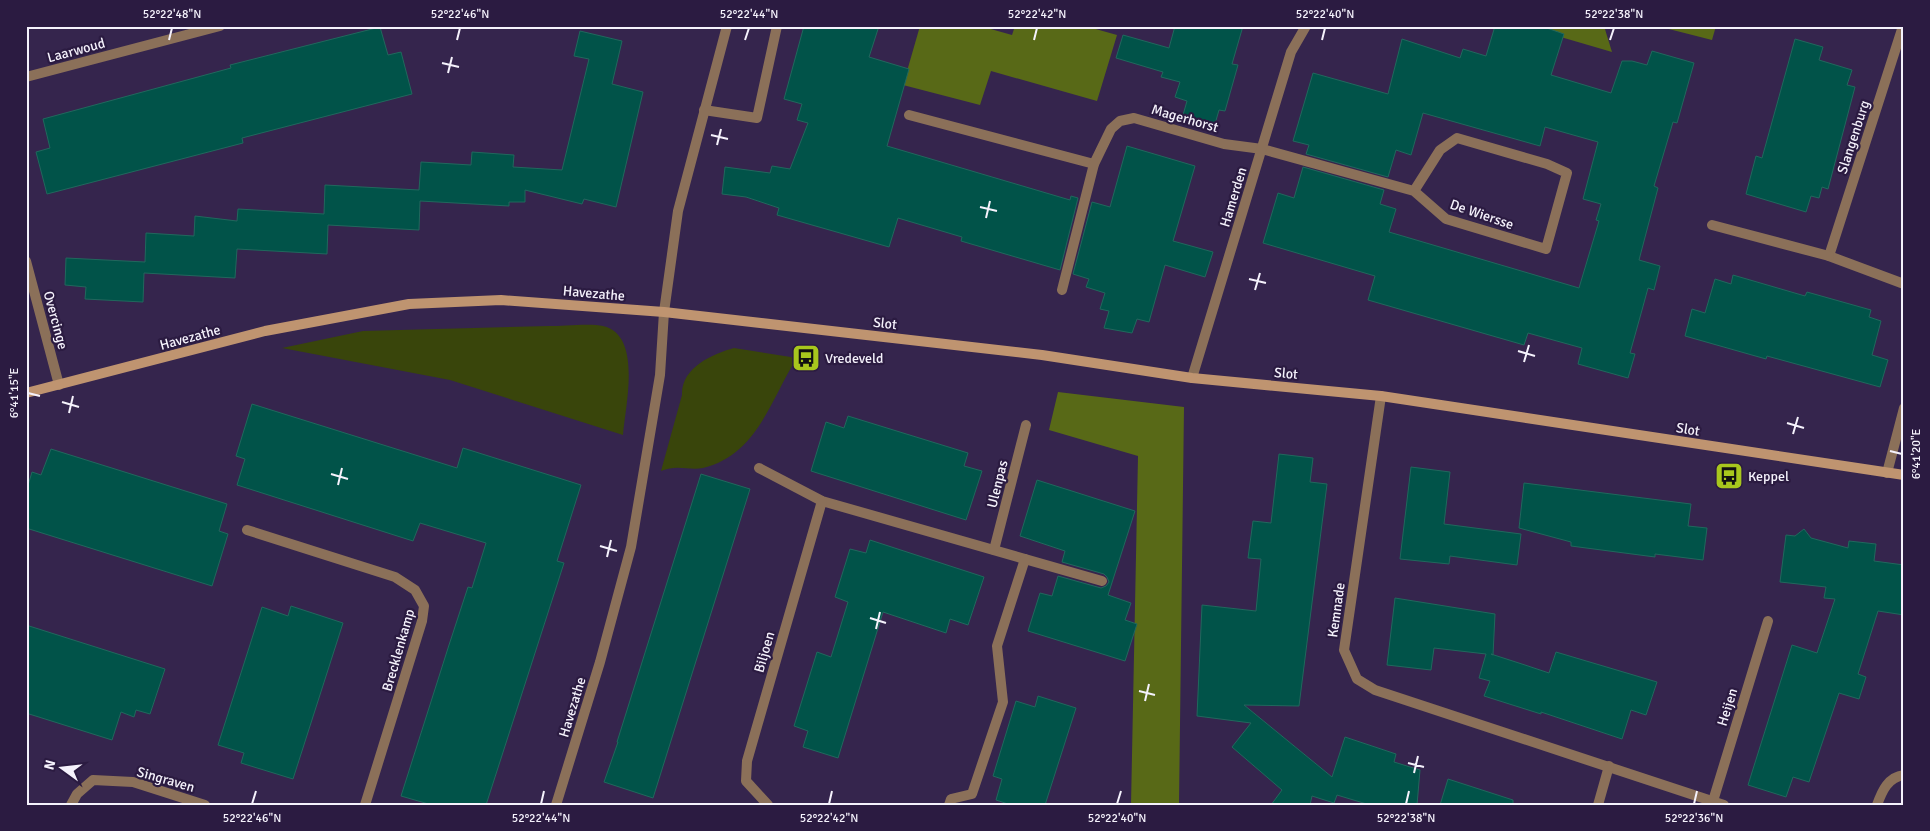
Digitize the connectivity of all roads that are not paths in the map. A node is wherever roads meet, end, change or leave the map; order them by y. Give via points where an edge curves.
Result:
1 (220, 26) edge
2 (727, 26) edge
3 (776, 26) edge
4 (1306, 26) edge
5 (1903, 26) edge
6 (26, 77) edge
7 (704, 110) junction
8 (909, 116) dead end
9 (1262, 150) junction
10 (1094, 164) junction
11 (1414, 191) junction
12 (1712, 225) dead end
13 (1829, 256) junction
14 (26, 261) edge
15 (1904, 284) edge
16 (1062, 290) dead end
17 (664, 312) junction
18 (1192, 378) junction
19 (60, 385) junction
20 (26, 393) edge
21 (1380, 396) junction
22 (1904, 408) edge
23 (1026, 425) dead end
24 (759, 468) dead end
25 (1887, 473) junction
26 (1904, 475) edge
27 (822, 500) junction
28 (247, 530) dead end
29 (994, 550) junction
30 (1025, 559) junction
31 (1102, 581) dead end
32 (1768, 621) dead end
33 (1609, 766) junction
34 (1904, 775) edge
35 (1713, 801) junction
36 (71, 805) edge
37 (205, 805) edge
38 (365, 805) edge
39 (556, 805) edge
40 (768, 805) edge
41 (949, 805) edge
42 (1598, 805) edge
43 (1724, 805) edge
44 (1877, 805) edge

1 - 6 street, Laarwoud
2 - 7 street
3 - 7 street via 757,118
4 - 9 street, Hamerden via 1291,52
5 - 13 street, Slangenburg
7 - 17 street via 678,211
8 - 10 street
9 - 10 street, Magerhorst via 1224,144 1134,118 1120,121 1111,129
9 - 11 street, De Wiersse
9 - 18 street, Hamerden
10 - 16 street, Magerhorst
11 - 11 street, De Wiersse via 1440,150 1456,138 1566,172 1546,249 1446,219
12 - 13 street
13 - 15 street
14 - 19 street, Overcinge
17 - 18 street, Slot via 1042,355
17 - 19 street, Havezathe via 501,300 408,304 265,331
17 - 39 street, Havezathe via 660,375 631,547
18 - 21 street, Slot
19 - 20 street, Havezathe
21 - 25 street, Slot
21 - 33 street, Kemnade via 1344,650 1357,679 1375,690
22 - 25 street
23 - 29 street, Ulenpas
24 - 27 street
25 - 26 street, Slot
27 - 29 street
27 - 40 street, Biljoen via 747,761 746,781
28 - 38 street, Brecklenkamp via 395,576 415,590 424,606
29 - 30 street
30 - 31 street
30 - 41 street via 997,646 1003,702 972,794 951,799
32 - 35 street, Heijen
33 - 35 street
33 - 42 street
34 - 44 street via 1897,776 1883,788
35 - 43 street
36 - 37 street, Singraven via 77,794 93,780 133,782

